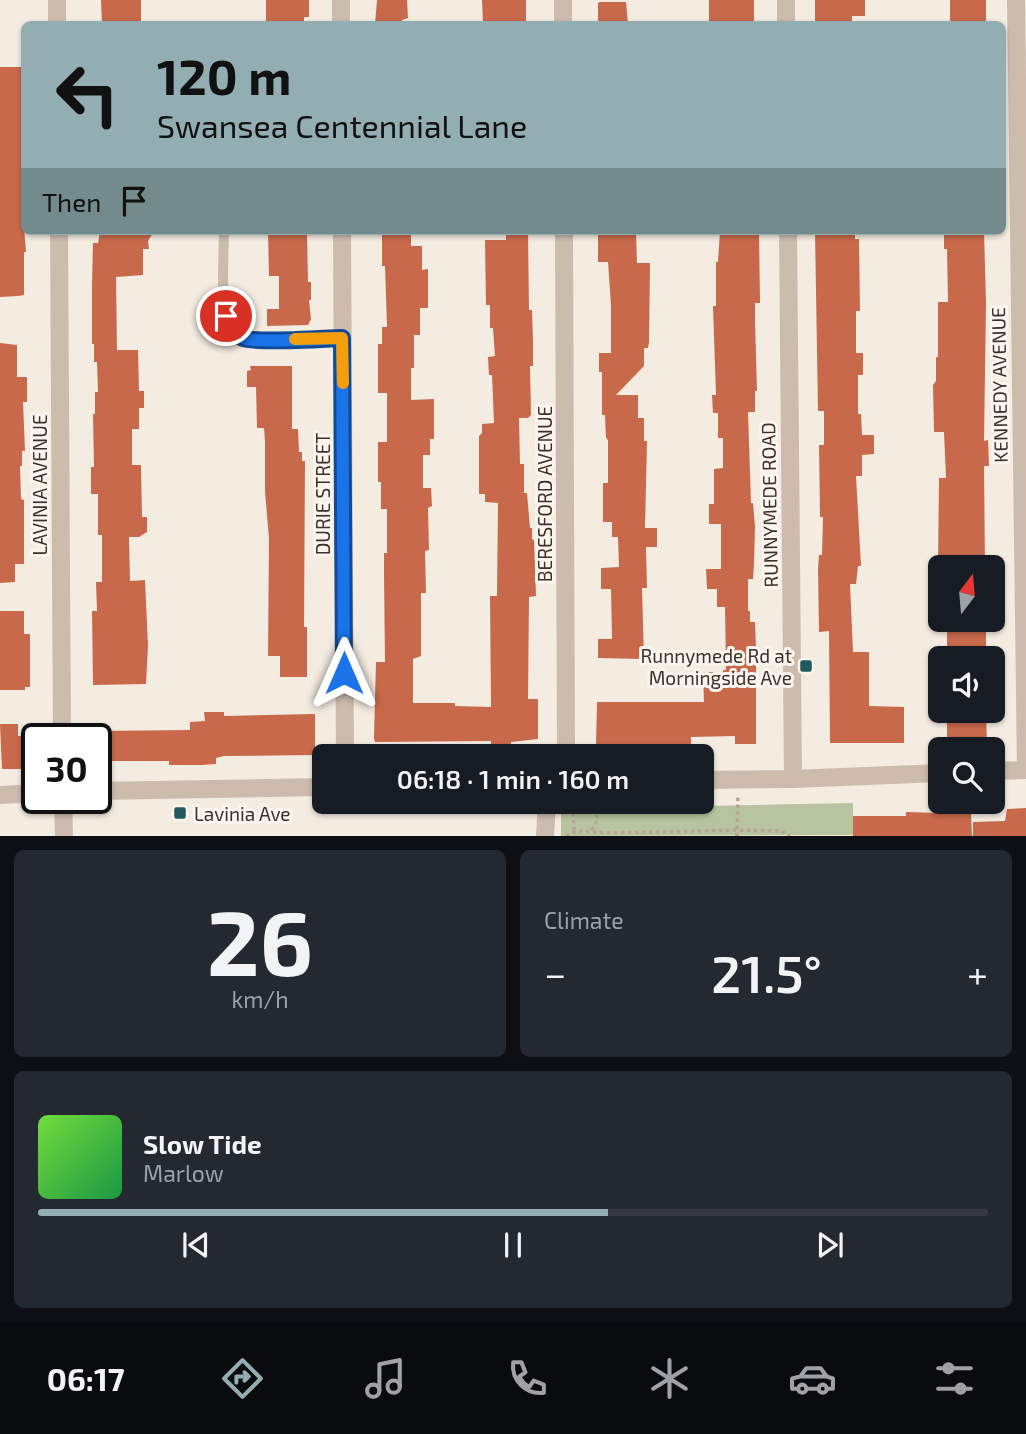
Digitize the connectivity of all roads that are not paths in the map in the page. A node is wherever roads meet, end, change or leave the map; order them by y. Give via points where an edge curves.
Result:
1 (57, 0) edge
2 (341, 0) edge
3 (563, 0) edge
4 (786, 0) edge
5 (1017, 0) edge
6 (57, 21) edge
7 (341, 21) edge
8 (563, 21) edge
9 (786, 21) edge
10 (59, 235) edge
11 (223, 235) edge
12 (342, 235) edge
13 (564, 235) edge
14 (788, 235) edge
15 (342, 338) junction
16 (62, 723) edge
17 (345, 744) edge
18 (566, 744) edge
19 (1026, 770) edge
20 (1005, 771) edge
21 (928, 773) edge
22 (793, 779) junction
23 (714, 780) edge
24 (312, 787) edge
25 (112, 791) edge
26 (21, 794) edge
27 (0, 795) edge
28 (63, 814) edge
29 (546, 814) edge
30 (64, 835) edge
31 (545, 835) edge

1 - 6 street
2 - 7 street
3 - 8 street
4 - 9 street
5 - 19 street, KENNEDY AVENUE
10 - 16 street, LAVINIA AVENUE
11 - 15 lane via 226,316 237,334 251,340
12 - 15 street, DURIE STREET
13 - 18 street, BERESFORD AVENUE
14 - 22 street, RUNNYMEDE ROAD
15 - 17 street, DURIE STREET
19 - 20 street
21 - 22 street
22 - 23 street
24 - 25 street
26 - 27 street
28 - 30 street
29 - 31 street

